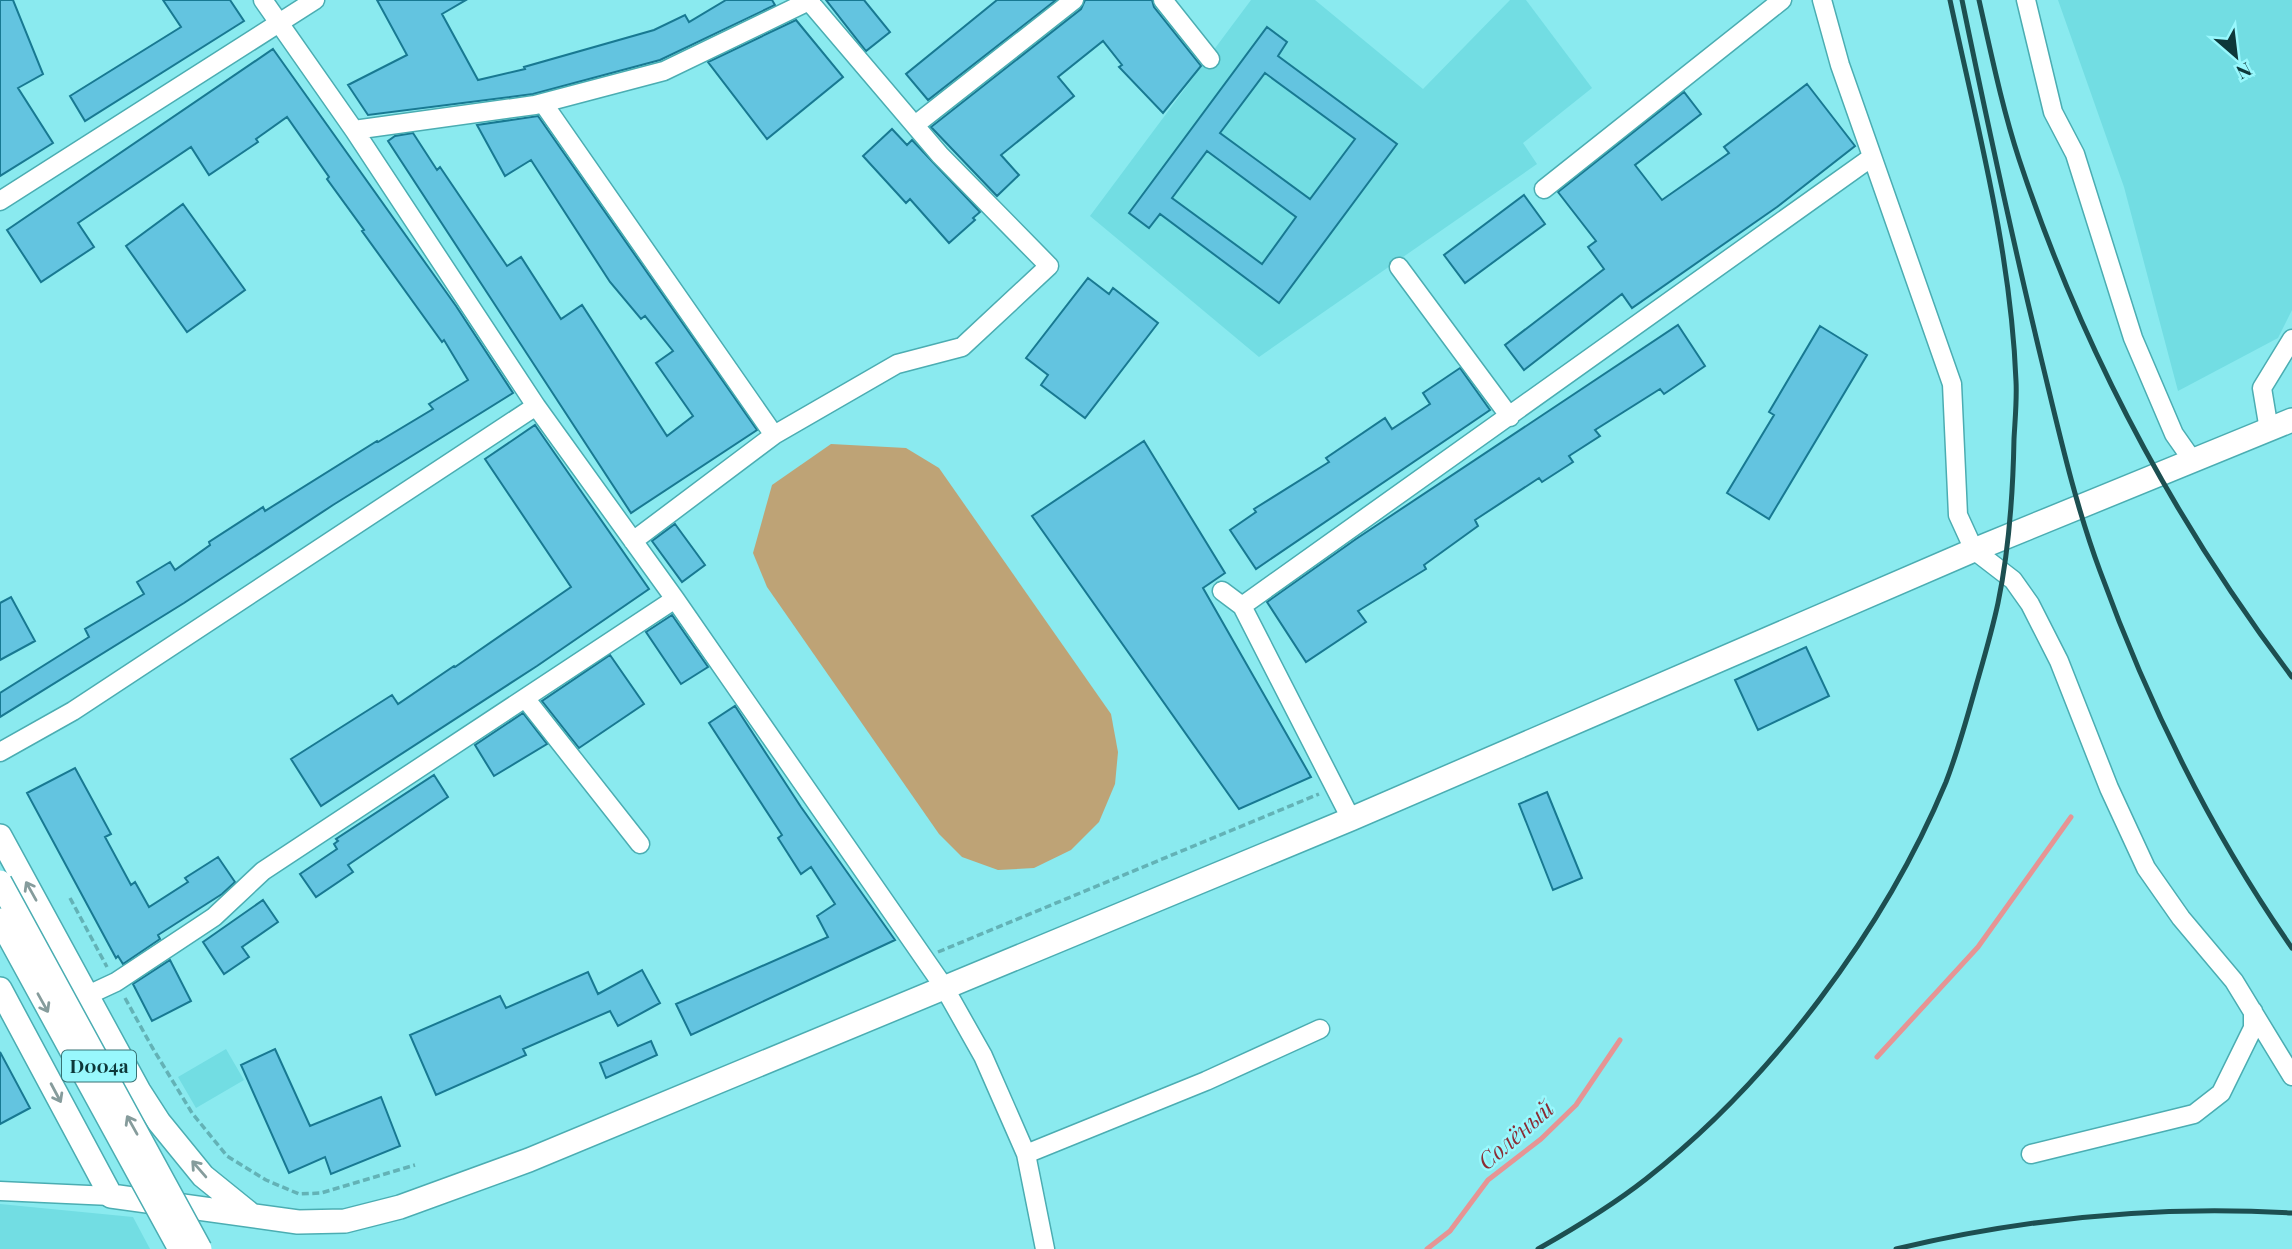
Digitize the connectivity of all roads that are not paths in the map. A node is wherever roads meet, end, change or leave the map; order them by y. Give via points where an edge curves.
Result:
1 (263, 0) edge
2 (315, 0) edge
3 (809, 0) edge
4 (1074, 0) edge
5 (1163, 0) edge
6 (1782, 0) edge
7 (1822, 0) edge
8 (2026, 0) edge
9 (279, 23) junction
10 (1210, 59) dead end
11 (543, 103) junction
12 (915, 125) junction
13 (354, 130) junction
14 (1872, 157) junction
15 (1544, 189) dead end
16 (0, 201) edge
17 (1399, 267) dead end
18 (2292, 339) edge
19 (536, 406) junction
20 (1510, 417) junction
21 (2292, 420) edge
22 (2269, 430) junction
23 (774, 435) junction
24 (2193, 461) junction
25 (633, 541) junction
26 (1974, 550) junction
27 (1222, 591) dead end
28 (676, 599) junction
29 (1242, 606) junction
30 (525, 698) junction
31 (0, 752) edge
32 (1351, 819) junction
33 (0, 835) edge
34 (640, 844) dead end
35 (0, 882) edge
36 (0, 920) edge
37 (55, 934) junction
38 (0, 978) edge
39 (944, 987) junction
40 (0, 989) edge
41 (88, 995) junction
42 (2253, 1011) junction
43 (1320, 1029) dead end
44 (2292, 1076) edge
45 (1026, 1154) junction
46 (2031, 1154) dead end
47 (0, 1191) edge
48 (111, 1196) junction
49 (250, 1214) junction
50 (180, 1249) edge
51 (201, 1249) edge
52 (1045, 1249) edge

1 - 9 street
2 - 9 street
3 - 11 street via 664,71
3 - 12 street
4 - 12 street
5 - 10 street
6 - 15 street
7 - 14 street
8 - 24 street via 2053,112 2075,154 2133,338 2174,434
9 - 13 street
9 - 16 street
11 - 13 street
11 - 23 street
12 - 23 street via 1049,266 962,347 897,364
13 - 19 street
14 - 20 street
14 - 26 street via 1952,384 1958,515
17 - 20 street
18 - 22 street via 2262,388
19 - 25 street
19 - 31 street via 73,710
20 - 29 street
21 - 22 main road
22 - 24 main road
23 - 25 street
24 - 26 main road
25 - 28 street
26 - 32 main road
26 - 42 street via 2013,580 2030,604 2060,661 2146,868
27 - 29 street
28 - 30 street
28 - 39 street
29 - 32 street
30 - 34 street
30 - 41 street via 263,871 214,917 116,982
32 - 39 main road
37 -> 33 main road
51 -> 35 main road, D004a, bridge
36 -> 50 main road, D004a, bridge
37 - 38 main road via 45,965 20,979
37 - 41 main road
39 - 45 street via 983,1056
39 - 49 main road via 529,1160 400,1207 345,1221 298,1222
40 -> 48 main road
49 -> 41 main road via 204,1175 159,1122
42 - 44 street
42 - 46 street via 2253,1028 2221,1093 2194,1114
43 - 45 street
45 - 52 street
47 - 48 street
48 - 49 main road

